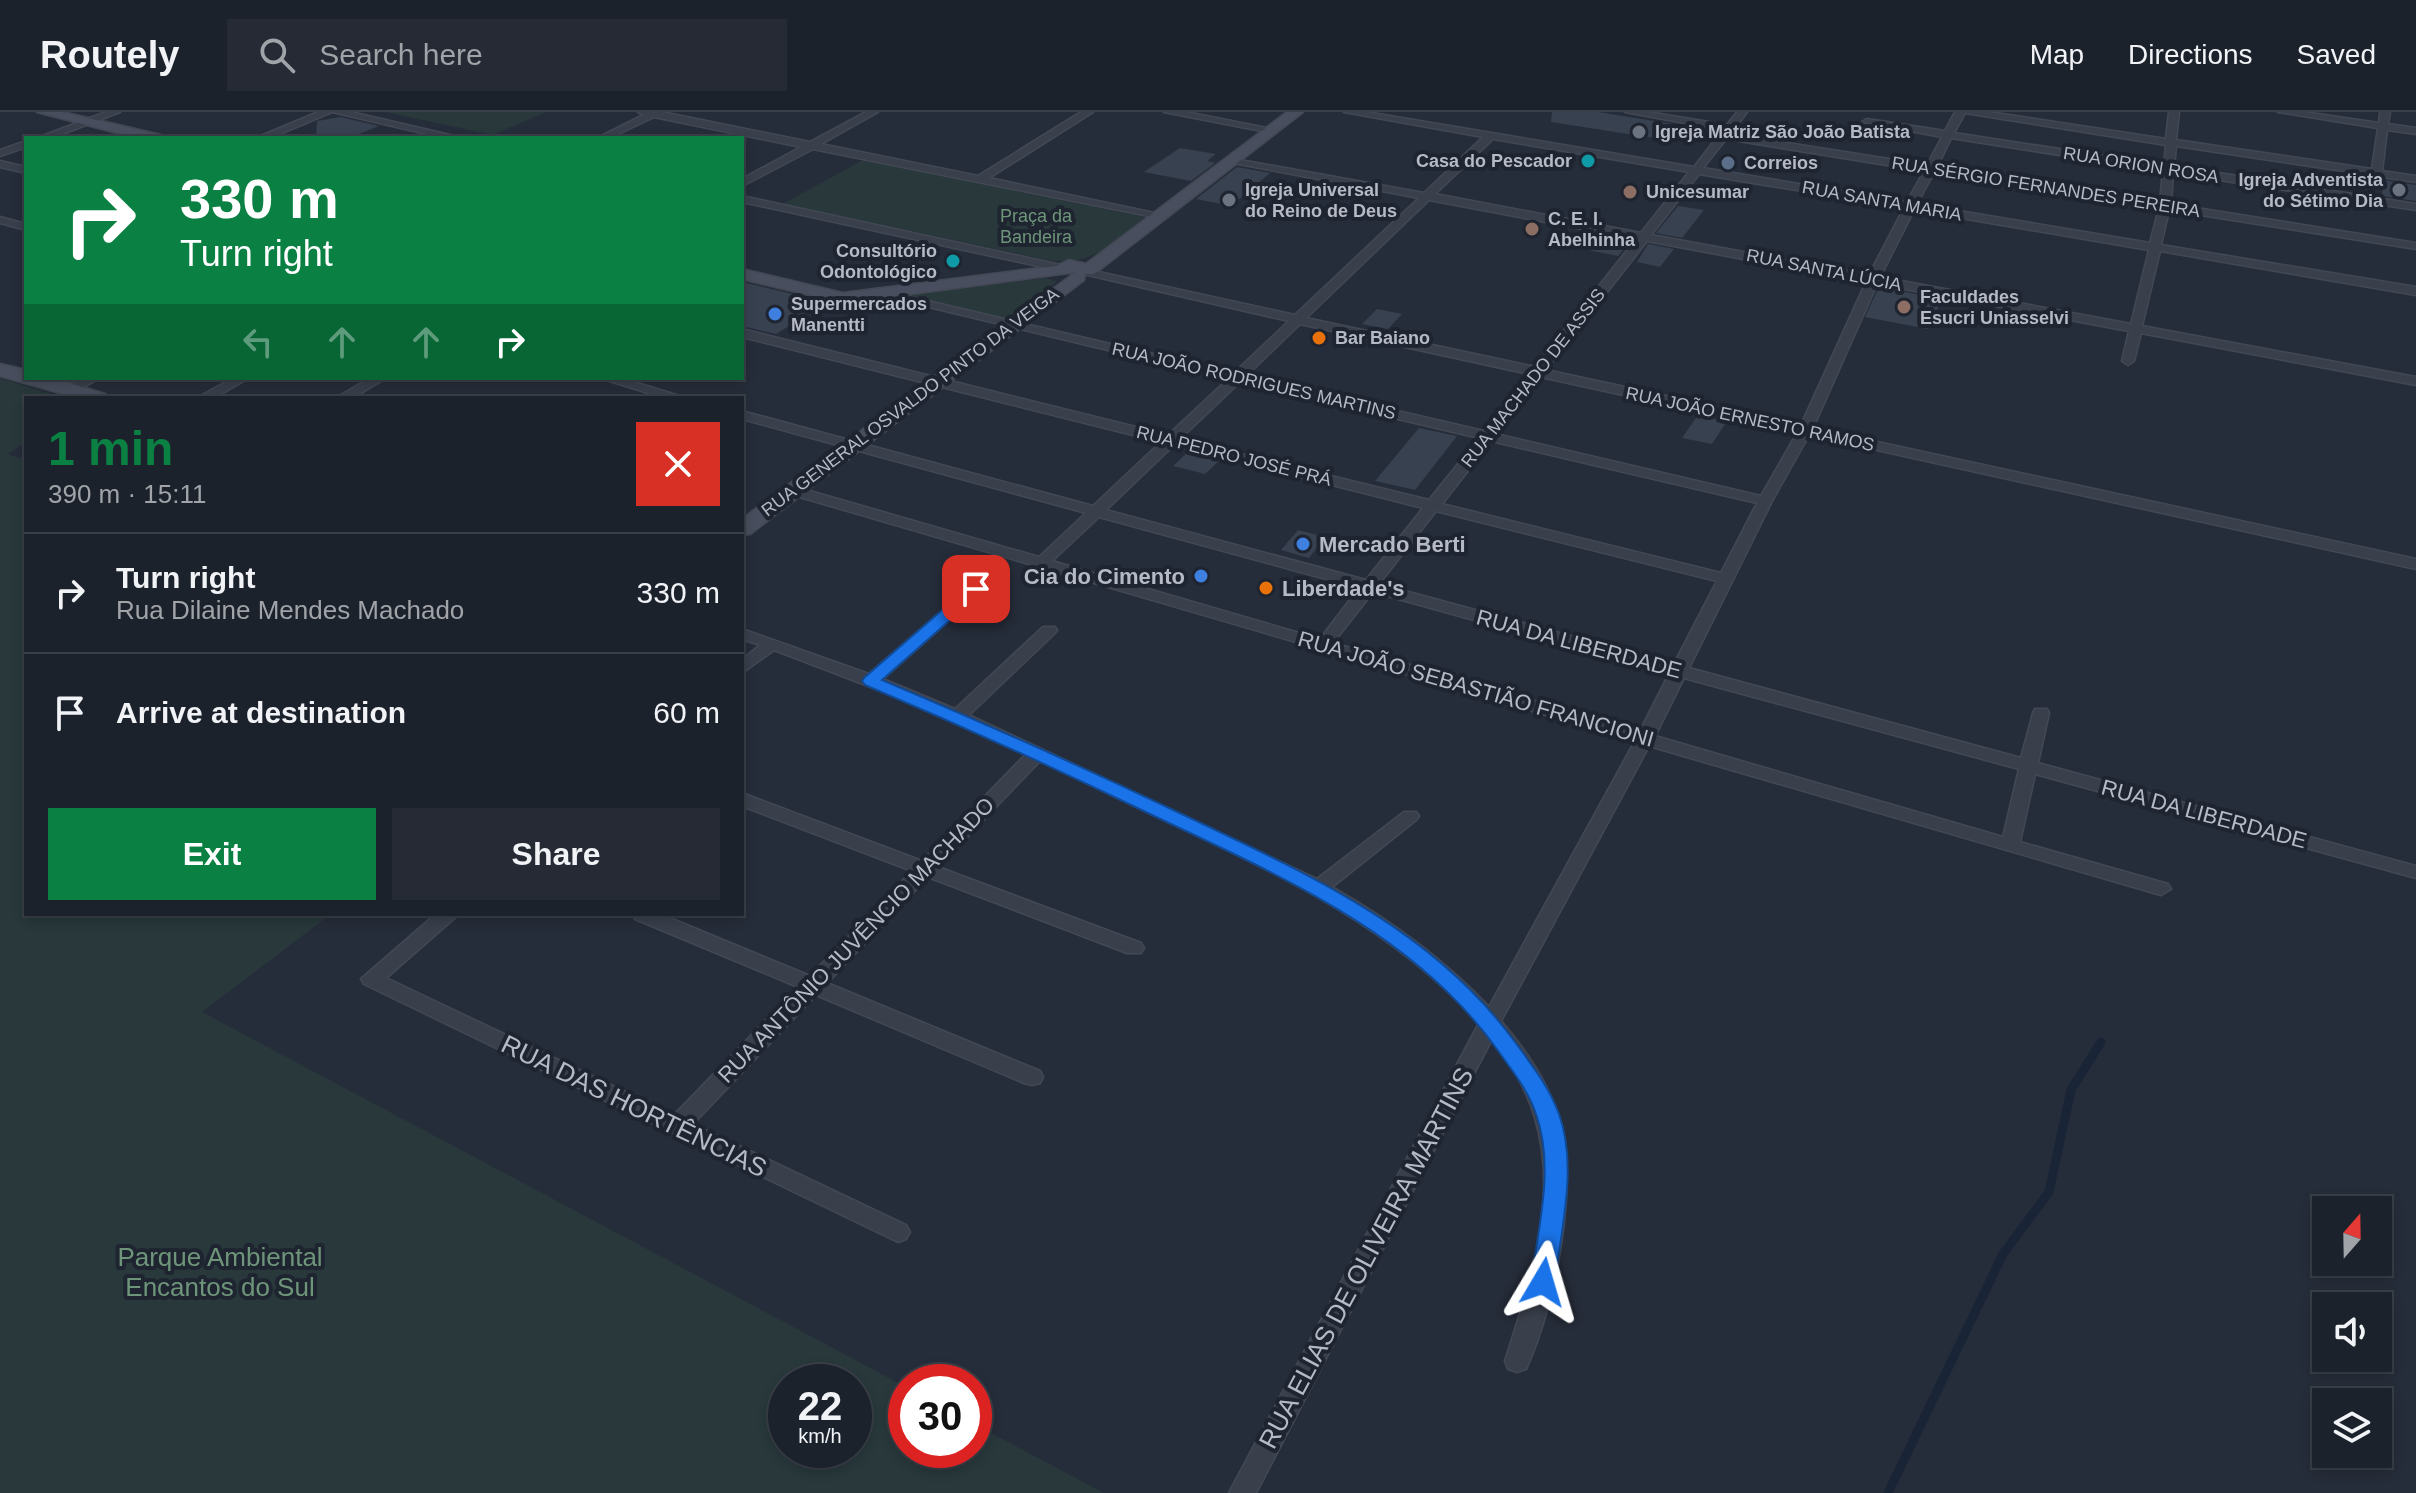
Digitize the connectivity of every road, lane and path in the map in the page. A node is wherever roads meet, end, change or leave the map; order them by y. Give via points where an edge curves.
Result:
1 (44, 112) edge
2 (115, 112) edge
3 (327, 112) edge
4 (337, 112) edge
5 (873, 112) edge
6 (1088, 112) edge
7 (1169, 112) edge
8 (1296, 112) edge
9 (1349, 112) edge
10 (1630, 112) edge
11 (1742, 112) edge
12 (1960, 112) edge
13 (1969, 112) edge
14 (2174, 112) edge
15 (2283, 112) edge
16 (2385, 112) edge
17 (651, 113) edge
18 (87, 122) junction
19 (1867, 122) dead end
20 (2383, 126) junction
21 (1272, 130) junction
22 (2416, 131) edge
23 (1727, 132) junction
24 (1948, 135) junction
25 (48, 136) edge
26 (147, 136) edge
27 (266, 136) edge
28 (449, 136) edge
29 (610, 136) edge
30 (1490, 136) junction
31 (2171, 142) junction
32 (24, 145) edge
33 (811, 146) junction
34 (0, 153) edge
35 (1233, 160) junction
36 (0, 164) edge
37 (744, 164) edge
38 (767, 169) junction
39 (1931, 169) junction
40 (2169, 169) junction
41 (24, 170) edge
42 (1697, 170) junction
43 (2376, 173) junction
44 (980, 179) junction
45 (2416, 179) edge
46 (744, 182) edge
47 (1427, 196) junction
48 (744, 199) edge
49 (2374, 201) junction
50 (1911, 206) junction
51 (2165, 206) junction
52 (2416, 207) edge
53 (1159, 215) junction
54 (0, 220) edge
55 (24, 226) edge
56 (1644, 237) junction
57 (2416, 246) edge
58 (2155, 247) junction
59 (1078, 269) junction
60 (744, 274) edge
61 (1873, 279) junction
62 (2416, 291) edge
63 (877, 293) junction
64 (1298, 320) junction
65 (1012, 325) junction
66 (2136, 328) junction
67 (744, 333) edge
68 (2128, 361) dead end
69 (0, 370) edge
70 (1538, 372) junction
71 (24, 376) edge
72 (1237, 377) junction
73 (40, 380) edge
74 (90, 380) edge
75 (239, 380) edge
76 (376, 380) edge
77 (613, 380) edge
78 (937, 381) junction
79 (2416, 381) edge
80 (70, 389) junction
81 (644, 389) junction
82 (92, 396) edge
83 (208, 396) edge
84 (347, 396) edge
85 (632, 396) edge
86 (671, 396) edge
87 (744, 416) edge
88 (1805, 431) junction
89 (1488, 436) junction
90 (1171, 440) junction
91 (852, 445) junction
92 (791, 490) junction
93 (1765, 501) junction
94 (1433, 505) junction
95 (1096, 512) junction
96 (744, 527) edge
97 (1042, 563) junction
98 (2416, 564) edge
99 (1726, 579) junction
100 (1369, 586) junction
101 (976, 589) dead end
102 (1049, 630) dead end
103 (744, 635) edge
104 (771, 644) junction
105 (1323, 645) junction
106 (744, 666) edge
107 (1677, 670) junction
108 (871, 681) junction
109 (2041, 713) dead end
110 (957, 717) junction
111 (1645, 738) junction
112 (1037, 753) junction
113 (2029, 766) junction
114 (744, 800) edge
115 (1410, 816) dead end
116 (2010, 844) junction
117 (925, 869) junction
118 (2416, 872) edge
119 (1317, 889) junction
120 (2161, 889) dead end
121 (447, 916) edge
122 (647, 916) edge
123 (1134, 948) dead end
124 (813, 985) junction
125 (1490, 1023) junction
126 (1032, 1077) dead end
127 (676, 1127) junction
128 (898, 1232) dead end
129 (1517, 1361) dead end
130 (1242, 1493) edge

1 - 18 street
2 - 18 street
3 - 27 street
4 - 28 street
5 - 33 street
6 - 44 street
7 - 21 street
8 - 21 street, RUA GENERAL OSVALDO PINTO DA VEIGA
9 - 30 street, RUA SANTA MARIA
10 - 23 street, RUA SÉRGIO FERNANDES PEREIRA
11 - 23 street, RUA MACHADO DE ASSIS
12 - 24 street, RUA ELIAS DE OLIVEIRA MARTINS
13 - 31 street
14 - 31 street
15 - 20 street
16 - 20 street
17 - 29 street
17 - 33 street
18 - 25 street
18 - 26 street
19 - 24 street, RUA ORION ROSA
20 - 22 street
20 - 43 street
21 - 35 street, RUA GENERAL OSVALDO PINTO DA VEIGA
23 - 39 street, RUA SÉRGIO FERNANDES PEREIRA
23 - 42 street, RUA MACHADO DE ASSIS
24 - 39 street, RUA ELIAS DE OLIVEIRA MARTINS
24 - 40 street, RUA ORION ROSA
30 - 42 street, RUA SANTA MARIA
30 - 47 street
31 - 40 street
31 - 43 street
32 - 34 street
33 - 38 street
33 - 44 street
35 - 47 street, RUA SANTA LÚCIA
35 - 53 street, RUA GENERAL OSVALDO PINTO DA VEIGA
36 - 41 street
37 - 38 street
38 - 46 street
39 - 50 street, RUA ELIAS DE OLIVEIRA MARTINS
39 - 51 street, RUA SÉRGIO FERNANDES PEREIRA
40 - 49 street, RUA ORION ROSA
40 - 51 street
42 - 50 street, RUA SANTA MARIA
42 - 56 street, RUA MACHADO DE ASSIS
43 - 45 street
43 - 49 street
44 - 53 street
47 - 56 street, RUA SANTA LÚCIA
47 - 64 street
48 - 59 street, RUA JOÃO ERNESTO RAMOS
49 - 52 street, RUA ORION ROSA
50 - 58 street, RUA SANTA MARIA
50 - 61 street, RUA ELIAS DE OLIVEIRA MARTINS
51 - 57 street, RUA SÉRGIO FERNANDES PEREIRA
51 - 58 street
53 - 59 street, RUA GENERAL OSVALDO PINTO DA VEIGA
54 - 55 street
56 - 61 street, RUA SANTA LÚCIA
56 - 70 street, RUA MACHADO DE ASSIS
58 - 62 street, RUA SANTA MARIA
58 - 66 street
59 - 63 street
59 - 64 street, RUA JOÃO ERNESTO RAMOS
59 - 65 street, RUA GENERAL OSVALDO PINTO DA VEIGA
60 - 63 street, RUA JOÃO RODRIGUES MARTINS via 843,298
61 - 66 street, RUA SANTA LÚCIA
61 - 88 street, RUA ELIAS DE OLIVEIRA MARTINS
63 - 65 street, RUA JOÃO RODRIGUES MARTINS
64 - 70 street, RUA JOÃO ERNESTO RAMOS
64 - 72 street
65 - 72 street, RUA JOÃO RODRIGUES MARTINS
65 - 78 street, RUA GENERAL OSVALDO PINTO DA VEIGA
66 - 68 street
66 - 79 street, RUA SANTA LÚCIA
67 - 78 street, RUA PEDRO JOSÉ PRÁ
69 - 71 street
70 - 88 street, RUA JOÃO ERNESTO RAMOS
70 - 89 street, RUA MACHADO DE ASSIS
72 - 89 street, RUA JOÃO RODRIGUES MARTINS
72 - 90 street
73 - 80 street
74 - 80 street
75 - 83 street
76 - 84 street
77 - 81 street
78 - 90 street, RUA PEDRO JOSÉ PRÁ
78 - 91 street, RUA GENERAL OSVALDO PINTO DA VEIGA
80 - 82 street
81 - 85 street
81 - 86 street
87 - 91 street, RUA DA LIBERDADE
88 - 93 street, RUA ELIAS DE OLIVEIRA MARTINS
88 - 98 street, RUA JOÃO ERNESTO RAMOS
89 - 93 street, RUA JOÃO RODRIGUES MARTINS
89 - 94 street, RUA MACHADO DE ASSIS
90 - 94 street, RUA PEDRO JOSÉ PRÁ
90 - 95 street
91 - 92 street, RUA GENERAL OSVALDO PINTO DA VEIGA
91 - 95 street, RUA DA LIBERDADE
92 - 96 street, RUA GENERAL OSVALDO PINTO DA VEIGA
92 - 97 street, RUA JOÃO SEBASTIÃO FRANCIONI
93 - 99 street, RUA ELIAS DE OLIVEIRA MARTINS
94 - 99 street, RUA PEDRO JOSÉ PRÁ
94 - 100 street, RUA MACHADO DE ASSIS
95 - 97 street
95 - 100 street, RUA DA LIBERDADE
97 - 105 street, RUA JOÃO SEBASTIÃO FRANCIONI
99 - 107 street, RUA ELIAS DE OLIVEIRA MARTINS
100 - 105 street, RUA MACHADO DE ASSIS
100 - 107 street, RUA DA LIBERDADE
101 - 108 street
102 - 110 street
103 - 104 street
104 - 106 street
104 - 108 street
105 - 111 street, RUA JOÃO SEBASTIÃO FRANCIONI
107 - 111 street, RUA ELIAS DE OLIVEIRA MARTINS
107 - 113 street, RUA DA LIBERDADE
108 - 110 street
109 - 113 street
110 - 112 street
111 - 116 street, RUA JOÃO SEBASTIÃO FRANCIONI
111 - 125 street, RUA ELIAS DE OLIVEIRA MARTINS
112 - 117 street, RUA ANTÔNIO JUVÊNCIO MACHADO
112 - 119 street
113 - 116 street
113 - 118 street, RUA DA LIBERDADE
114 - 117 street
115 - 119 street
116 - 120 street, RUA JOÃO SEBASTIÃO FRANCIONI
117 - 123 street
117 - 124 street, RUA ANTÔNIO JUVÊNCIO MACHADO
119 - 125 street via 1403,941 1463,992
121 - 127 street, RUA DAS HORTÊNCIAS via 371,979
122 - 124 street
124 - 126 street
124 - 127 street, RUA ANTÔNIO JUVÊNCIO MACHADO
125 - 129 street via 1535,1086 1556,1149 1543,1282
125 - 130 street, RUA ELIAS DE OLIVEIRA MARTINS
127 - 128 street, RUA DAS HORTÊNCIAS

